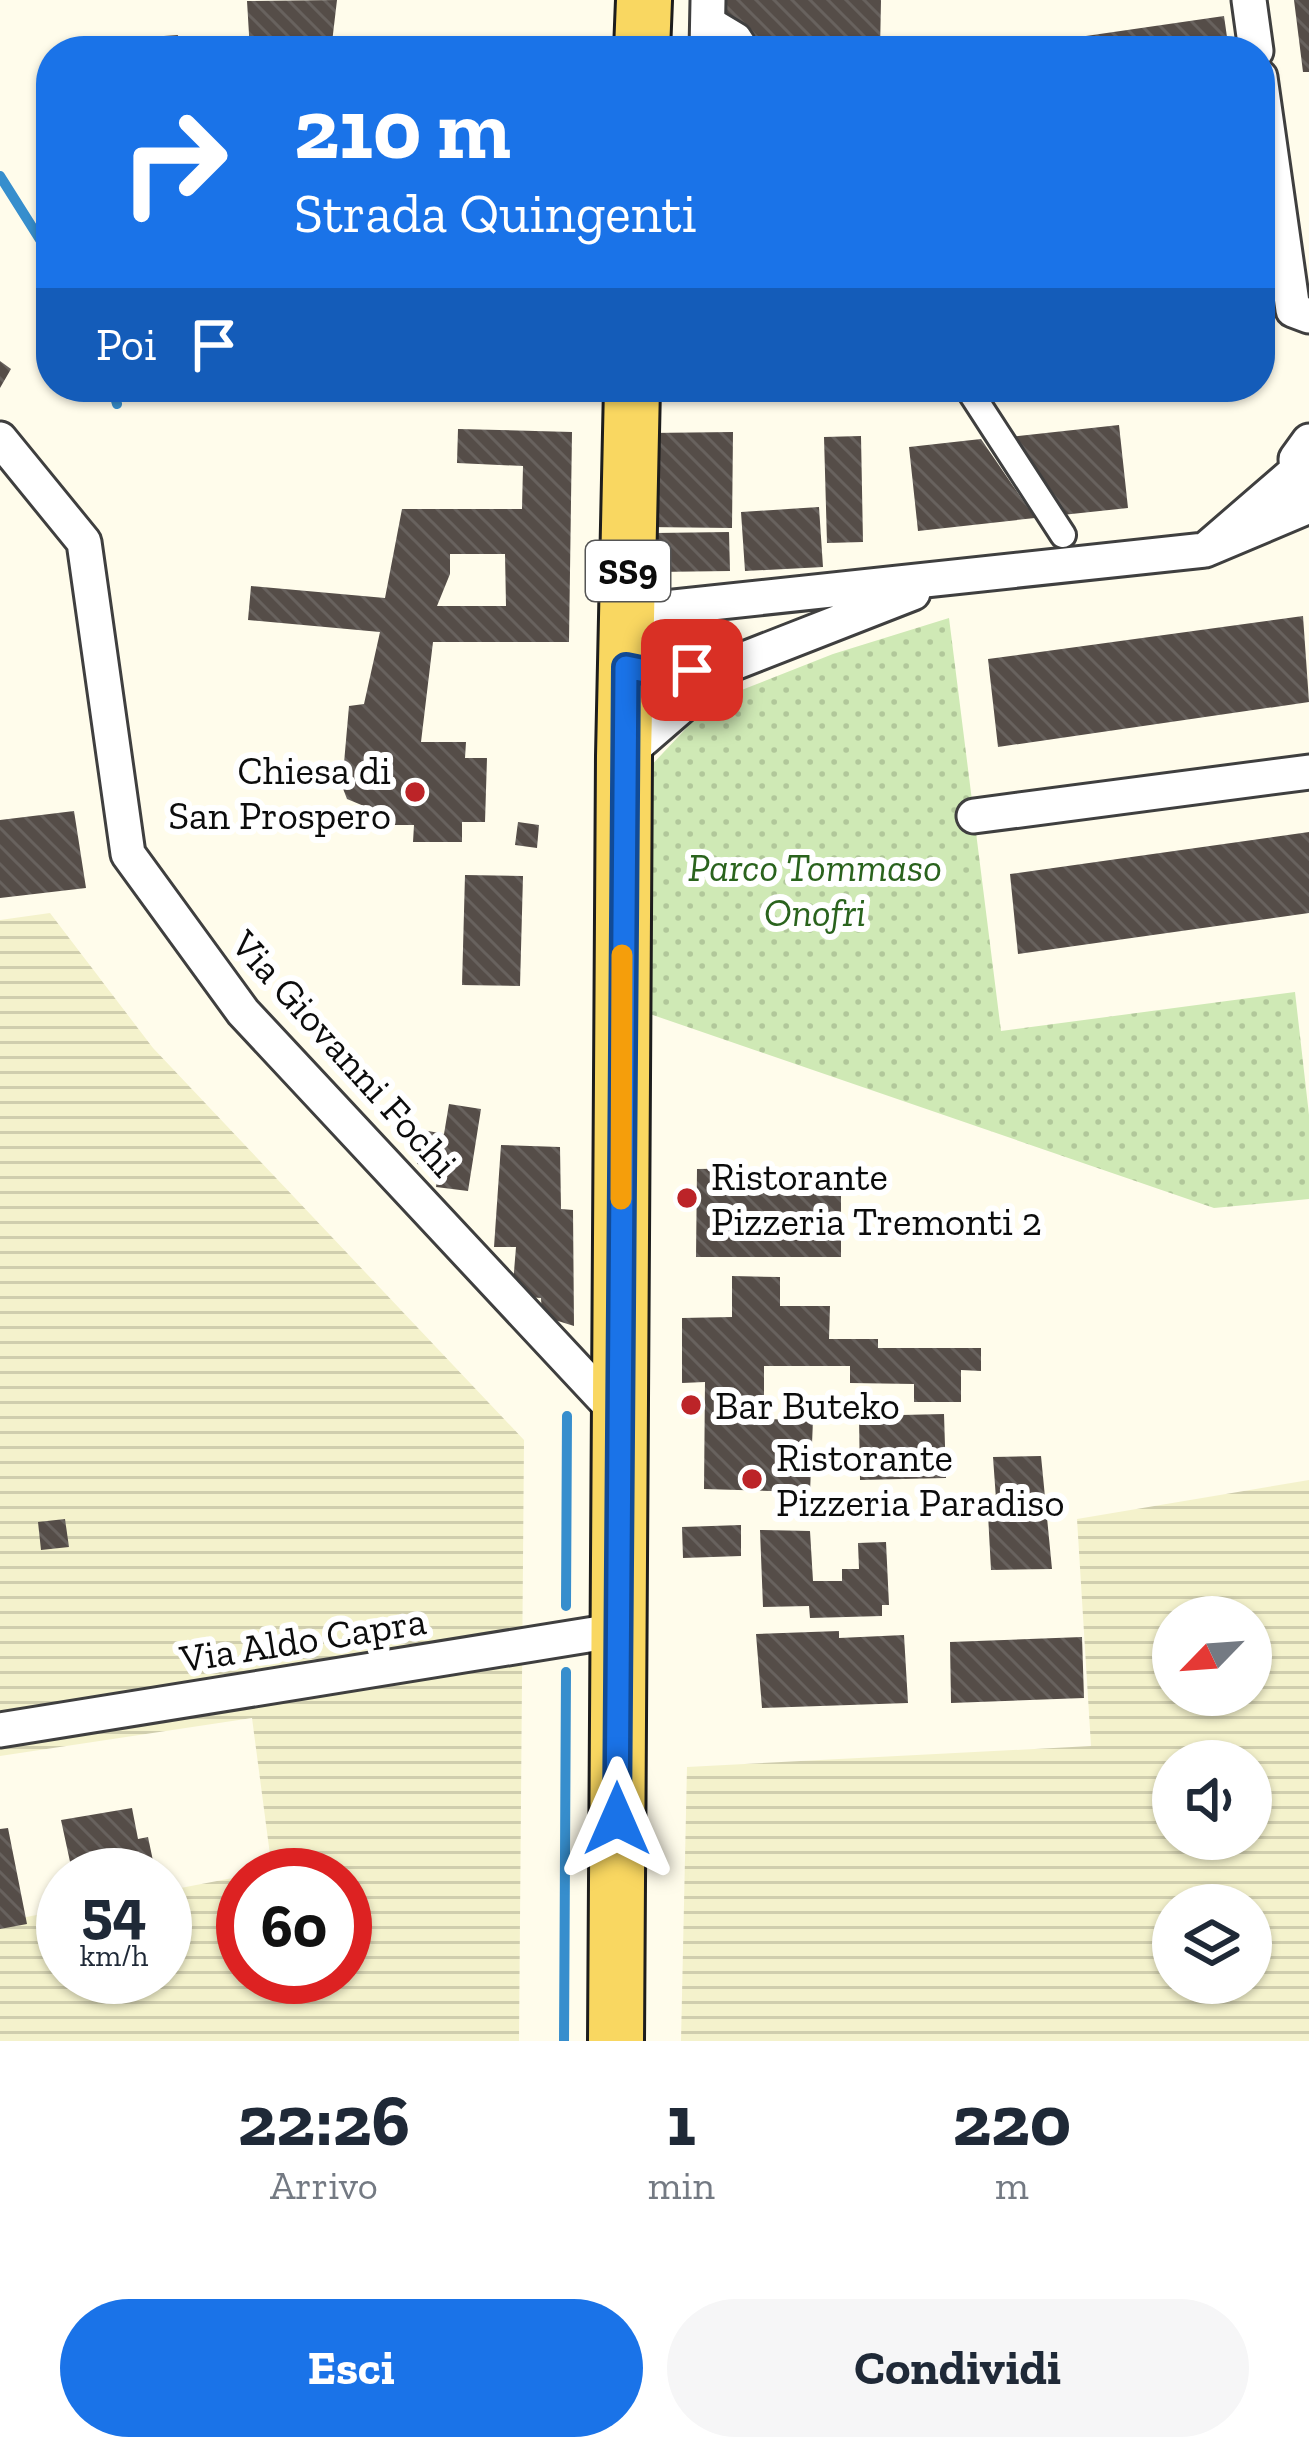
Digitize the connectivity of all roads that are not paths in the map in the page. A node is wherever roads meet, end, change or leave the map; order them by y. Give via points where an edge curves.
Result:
1 (644, 0) edge
2 (1249, 0) edge
3 (708, 23) edge
4 (643, 36) edge
5 (738, 36) edge
6 (1254, 36) edge
7 (1275, 163) edge
8 (1301, 313) edge
9 (632, 402) edge
10 (977, 402) edge
11 (0, 439) edge
12 (1309, 441) edge
13 (1294, 473) junction
14 (1308, 508) edge
15 (1063, 535) dead end
16 (1205, 550) junction
17 (954, 577) junction
18 (627, 612) junction
19 (729, 665) junction
20 (626, 667) junction
21 (623, 756) junction
22 (1309, 772) edge
23 (974, 815) dead end
24 (620, 1416) junction
25 (619, 1630) junction
26 (0, 1730) edge
27 (616, 2041) edge

1 - 4 main road
2 - 6 street
3 - 5 street
7 - 8 street
9 - 18 main road, SS9
10 - 15 street
11 - 24 street, Via Giovanni Fochi via 84,542 128,854 242,1012
12 - 13 street
13 - 14 street
13 - 16 street
14 - 16 street
16 - 17 street
17 - 18 street
17 - 19 street
18 - 20 main road, SS9
19 - 20 street via 665,675
19 - 21 street
20 - 21 main road, SS9
21 - 24 main road, SS9
22 - 23 street
24 - 25 main road, SS9
25 - 26 street, Via Aldo Capra
25 - 27 main road, SS9

